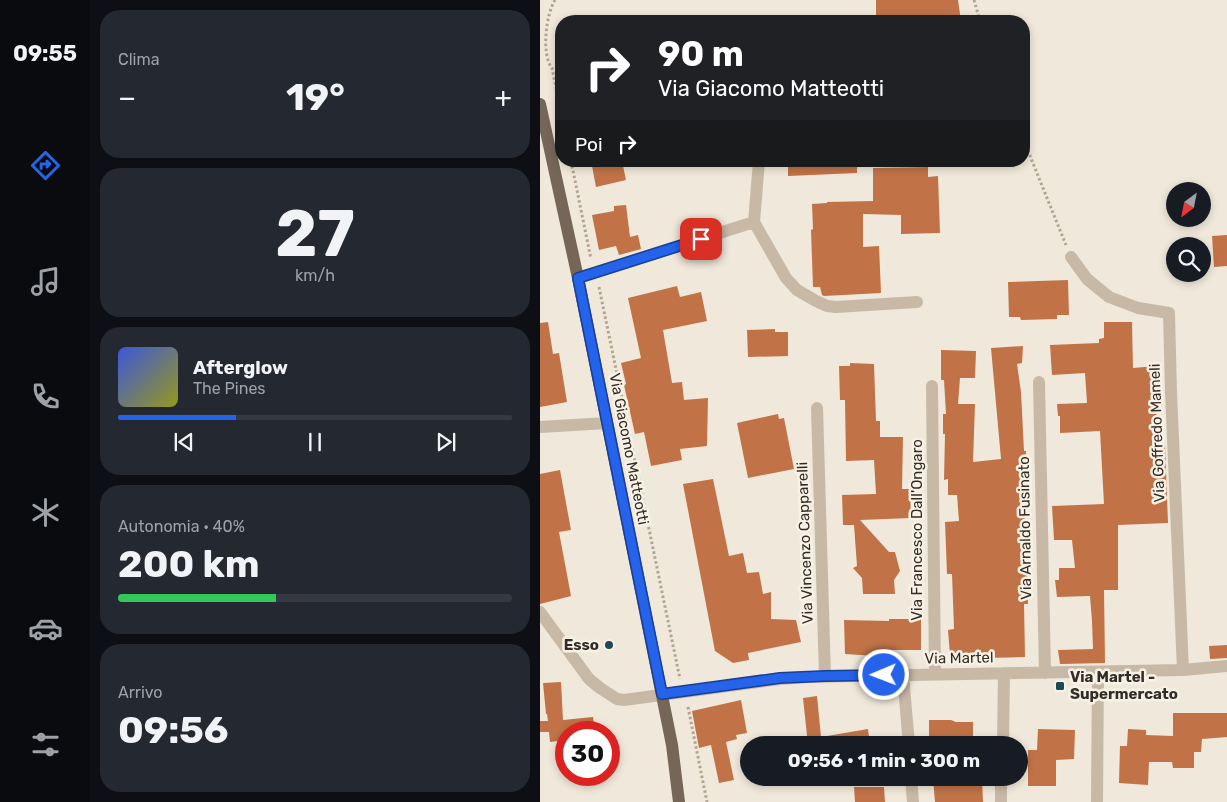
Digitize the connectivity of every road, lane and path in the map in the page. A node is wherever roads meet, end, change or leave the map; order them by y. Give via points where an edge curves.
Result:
1 (555, 0) edge
2 (974, 0) edge
3 (978, 15) edge
4 (544, 65) dead end
5 (550, 65) junction
6 (555, 82) edge
7 (540, 104) edge
8 (1030, 156) edge
9 (573, 167) edge
10 (759, 167) edge
11 (754, 222) junction
12 (1071, 256) joint
13 (592, 261) dead end
14 (578, 278) junction
15 (598, 283) dead end
16 (917, 302) dead end
17 (1038, 382) dead end
18 (932, 386) dead end
19 (816, 408) dead end
20 (607, 423) junction
21 (540, 427) edge
22 (540, 612) edge
23 (1227, 666) edge
24 (1183, 670) junction
25 (1098, 672) junction
26 (1004, 673) junction
27 (1045, 673) junction
28 (934, 674) junction
29 (903, 675) junction
30 (825, 676) junction
31 (683, 692) junction
32 (662, 694) junction
33 (688, 707) dead end
34 (908, 736) edge
35 (1003, 736) edge
36 (912, 786) edge
37 (1000, 786) edge
38 (679, 802) edge
39 (707, 802) edge
40 (913, 802) edge
41 (1000, 802) edge
42 (1097, 802) edge

1 - 5 path via 546,29
2 - 3 path
4 - 5 path
5 - 6 path
7 - 14 main road, Via Giacomo Matteotti
8 - 12 path
9 - 13 path
10 - 11 street
11 - 14 street
11 - 16 street via 786,278 797,290 816,301 836,307
12 - 24 street, Via Goffredo Mameli via 1087,280 1110,297 1138,308 1169,313
14 - 20 main road, Via Giacomo Matteotti
15 - 31 path
17 - 27 street, Via Arnaldo Fusinato
18 - 28 street, Via Francesco Dall'Ongaro
19 - 30 street, Via Vincenzo Capparelli
20 - 21 street
20 - 32 main road, Via Giacomo Matteotti
22 - 32 street, Via Martel via 588,679 600,688 624,700
23 - 24 street, Via Martel
24 - 25 street, Via Martel
25 - 27 street, Via Martel
25 - 42 street
26 - 27 street, Via Martel
26 - 28 street, Via Martel
26 - 35 street
28 - 29 street, Via Martel
29 - 30 street, Via Martel
29 - 34 street
30 - 31 street, Via Martel via 780,678
31 - 32 street, Via Martel
32 - 38 main road, Via Giacomo Matteotti
33 - 39 path
36 - 40 street
37 - 41 street

